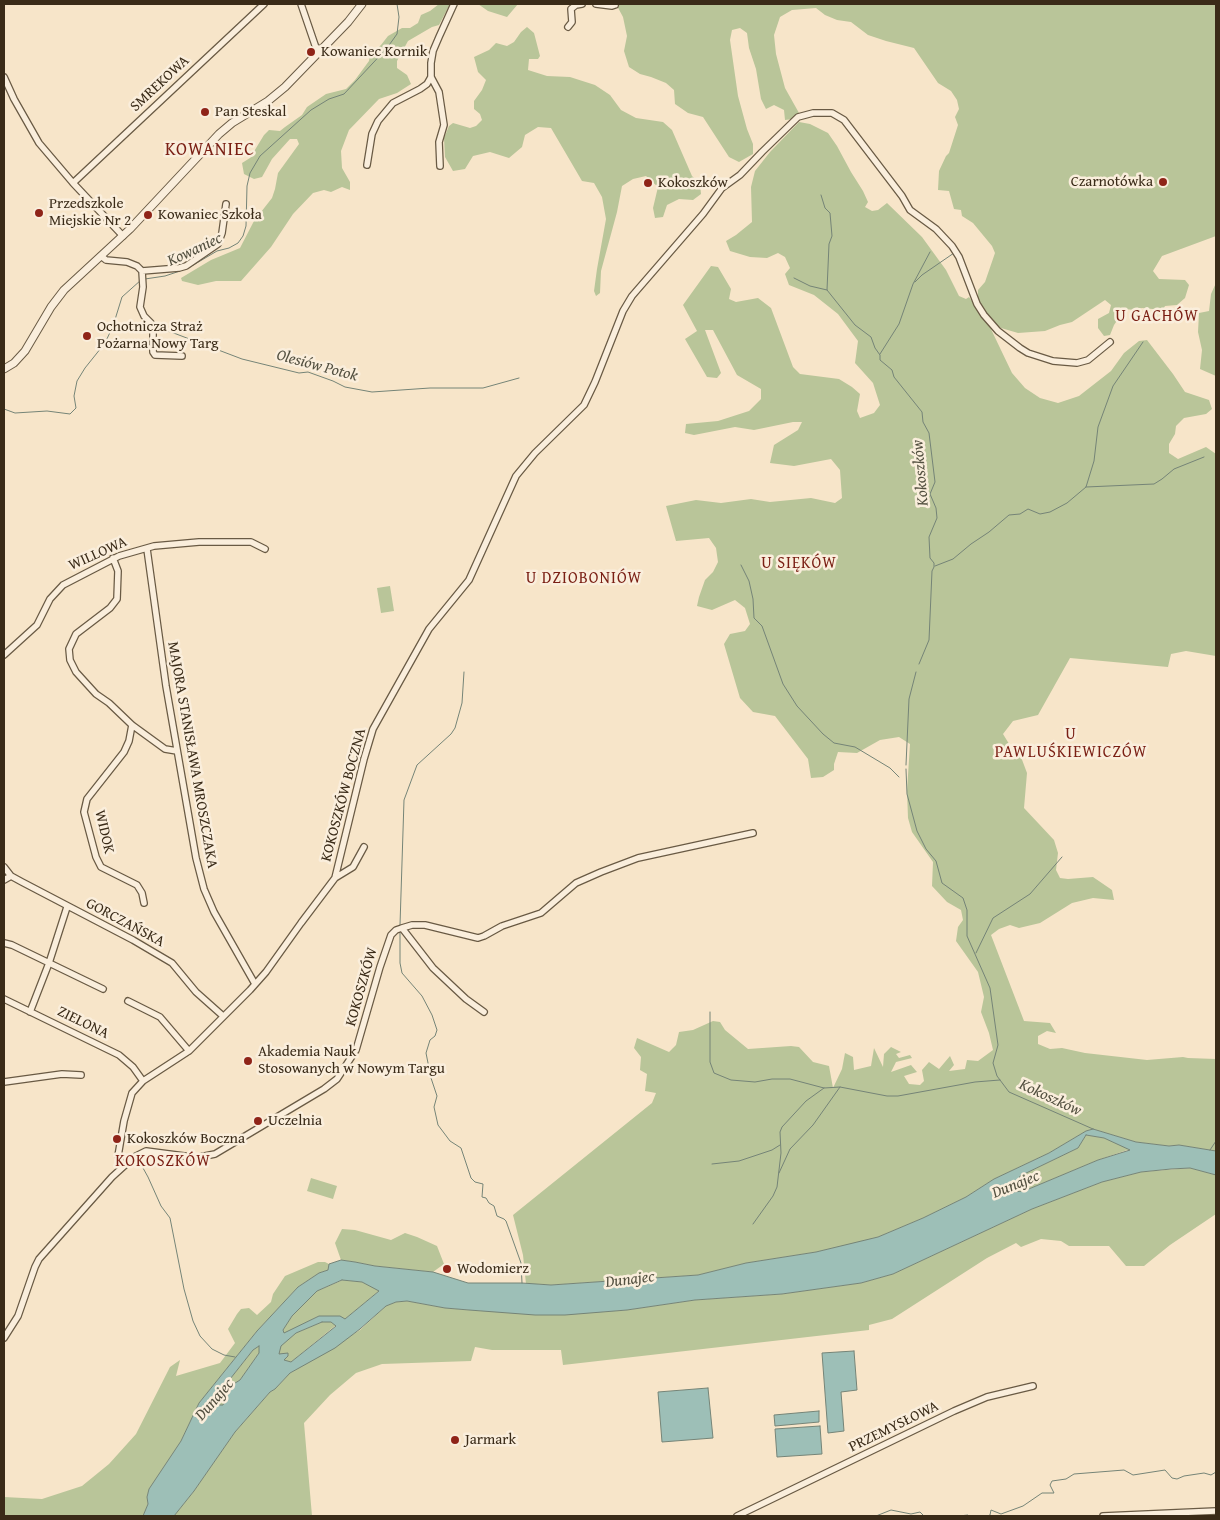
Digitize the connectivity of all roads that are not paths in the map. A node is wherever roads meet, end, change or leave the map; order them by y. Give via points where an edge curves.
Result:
1 (264, 4) edge
2 (300, 4) edge
3 (362, 4) edge
4 (454, 4) edge
5 (582, 4) edge
6 (596, 4) edge
7 (614, 4) edge
8 (568, 27) dead end
9 (320, 52) junction
10 (431, 76) junction
11 (4, 77) edge
12 (367, 165) dead end
13 (440, 166) dead end
14 (73, 183) junction
15 (226, 204) dead end
16 (123, 236) junction
17 (101, 256) junction
18 (142, 273) junction
19 (1110, 342) dead end
20 (182, 356) dead end
21 (4, 369) edge
22 (147, 548) junction
23 (265, 549) dead end
24 (113, 558) junction
25 (4, 655) edge
26 (132, 725) junction
27 (177, 751) junction
28 (753, 833) dead end
29 (364, 847) dead end
30 (4, 867) edge
31 (11, 876) junction
32 (335, 878) junction
33 (4, 880) edge
34 (144, 904) dead end
35 (68, 907) junction
36 (402, 928) junction
37 (4, 943) edge
38 (49, 963) junction
39 (255, 984) junction
40 (103, 989) dead end
41 (4, 999) edge
42 (128, 1001) dead end
43 (30, 1012) junction
44 (484, 1012) dead end
45 (223, 1016) junction
46 (189, 1051) junction
47 (80, 1075) dead end
48 (143, 1081) junction
49 (4, 1082) edge
50 (124, 1166) junction
51 (4, 1338) edge
52 (1033, 1386) dead end
53 (1216, 1511) edge
54 (737, 1516) edge
55 (1103, 1516) edge

1 - 14 street, SMREKOWA
2 - 9 street
3 - 9 street
4 - 10 street via 433,51
5 - 8 street via 570,9 572,22
6 - 7 street
9 - 16 street via 275,96 219,134
10 - 12 street via 420,89 393,103 378,121 372,134
10 - 13 street via 439,92 444,117 439,142
11 - 14 street via 39,143
14 - 16 street
15 - 18 street via 218,244 186,266
16 - 17 street
17 - 18 street via 106,260 137,266
17 - 21 street via 64,290 22,355
18 - 20 street via 140,307 153,328 153,352 155,355
19 - 32 street, KOKOSZKÓW BOCZNA via 1088,360 1077,363 1053,361 1020,348 998,331 980,310 952,246 910,210 844,120 832,113 798,117 740,175 722,188 632,296 584,404 534,453 516,476 470,580 429,629 373,729
22 - 23 street, WILLOWA via 236,541 251,542
22 - 24 street, WILLOWA
22 - 27 street, MAJORA STANISŁAWA MROSZCZAKA
24 - 25 street, WILLOWA via 56,590 37,624
24 - 26 street via 118,571 116,602 79,632 70,643 68,654 76,672
26 - 27 street via 165,748
26 - 34 street, WIDOK via 124,752 87,799 84,812 101,867 137,885
27 - 39 street, MAJORA STANISŁAWA MROSZCZAKA via 192,841 204,889
28 - 36 street via 670,850 608,869 576,883 541,913 478,938 425,926
29 - 32 street via 353,867
30 - 31 street, GORCZAŃSKA
31 - 33 street
31 - 35 street, GORCZAŃSKA
32 - 39 street, KOKOSZKÓW BOCZNA
35 - 38 street
35 - 45 street, GORCZAŃSKA via 172,963 196,992
36 - 44 street via 433,968
36 - 50 street, KOKOSZKÓW via 391,935 356,1050 332,1084 215,1154 192,1157 146,1151
37 - 38 street
38 - 40 street
38 - 43 street
39 - 45 street, KOKOSZKÓW BOCZNA
41 - 43 street, ZIELONA
42 - 46 street via 160,1017
43 - 48 street, ZIELONA via 119,1055 133,1066
45 - 46 street, KOKOSZKÓW BOCZNA
46 - 48 street, KOKOSZKÓW BOCZNA
47 - 49 street via 62,1074
48 - 50 street, KOKOSZKÓW BOCZNA via 132,1093 125,1114 118,1156
50 - 51 street, KOKOSZKÓW via 39,1260 18,1316
52 - 54 street, PRZEMYSŁOWA via 988,1397
53 - 55 street

